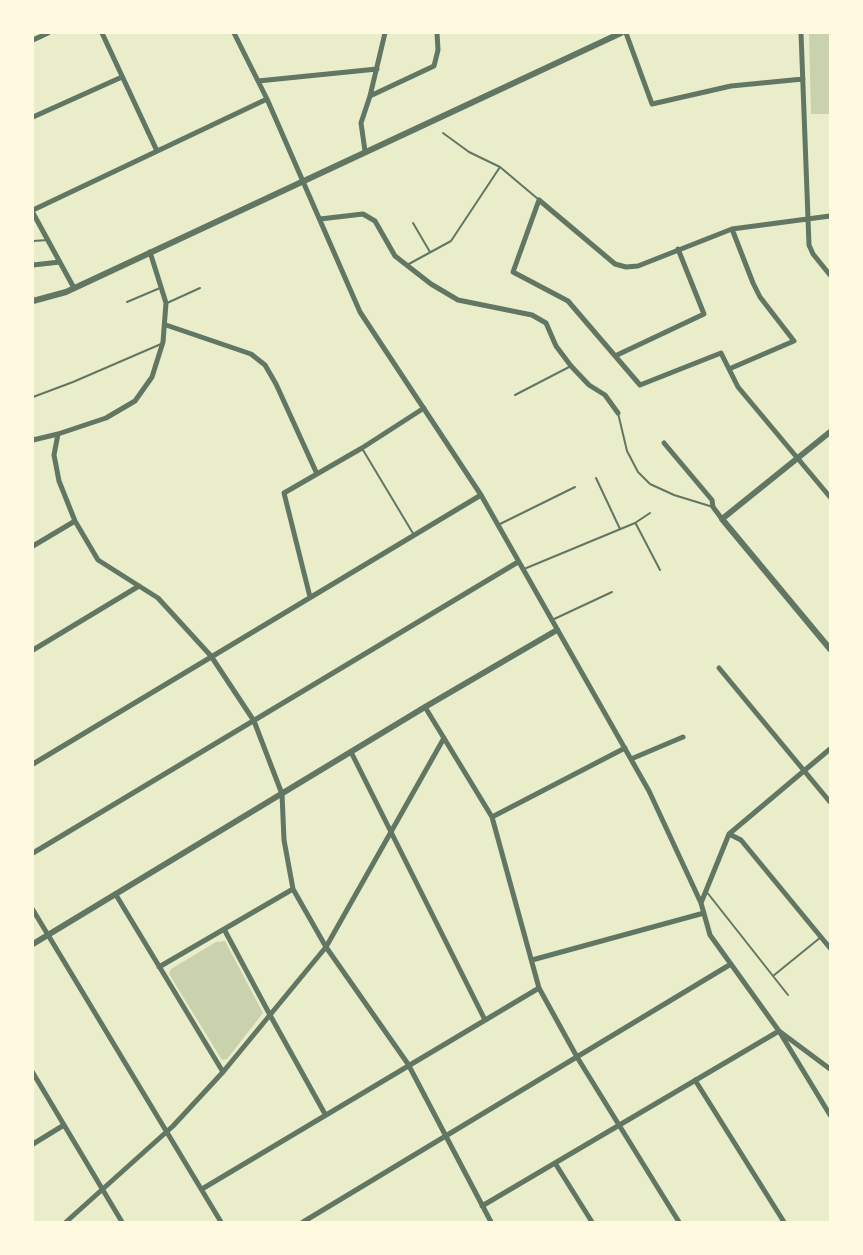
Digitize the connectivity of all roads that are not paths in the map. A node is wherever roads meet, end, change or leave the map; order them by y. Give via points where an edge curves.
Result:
1 (48, 33) edge
2 (102, 33) edge
3 (234, 33) edge
4 (385, 33) edge
5 (437, 33) edge
6 (621, 33) edge
7 (626, 33) edge
8 (801, 33) edge
9 (33, 40) edge
10 (377, 69) junction
11 (122, 77) junction
12 (803, 80) junction
13 (258, 81) junction
14 (370, 96) junction
15 (267, 99) junction
16 (33, 117) edge
17 (443, 133) dead end
18 (365, 151) junction
19 (157, 152) junction
20 (500, 167) junction
21 (303, 180) junction
22 (539, 200) junction
23 (33, 211) edge
24 (830, 216) edge
25 (807, 218) junction
26 (320, 219) junction
27 (413, 224) dead end
28 (732, 229) junction
29 (48, 240) junction
30 (33, 241) edge
31 (678, 249) junction
32 (150, 252) junction
33 (430, 253) junction
34 (60, 262) junction
35 (33, 265) edge
36 (407, 265) junction
37 (830, 275) edge
38 (74, 288) junction
39 (161, 288) junction
40 (200, 288) dead end
41 (33, 301) edge
42 (127, 302) dead end
43 (166, 303) junction
44 (166, 325) junction
45 (164, 342) junction
46 (615, 356) junction
47 (571, 366) junction
48 (729, 369) junction
49 (515, 395) dead end
50 (33, 397) edge
51 (424, 408) junction
52 (618, 413) joint
53 (830, 432) edge
54 (58, 434) junction
55 (33, 440) edge
56 (664, 443) dead end
57 (362, 448) junction
58 (797, 458) junction
59 (317, 474) junction
60 (596, 478) dead end
61 (575, 488) dead end
62 (481, 495) junction
63 (830, 496) edge
64 (713, 507) junction
65 (650, 513) dead end
66 (722, 519) junction
67 (75, 521) junction
68 (635, 523) junction
69 (498, 525) junction
70 (620, 530) junction
71 (414, 535) junction
72 (33, 546) edge
73 (518, 562) junction
74 (522, 570) junction
75 (660, 570) dead end
76 (139, 586) junction
77 (612, 592) dead end
78 (310, 597) junction
79 (551, 620) junction
80 (557, 630) junction
81 (830, 649) edge
82 (33, 650) edge
83 (212, 656) junction
84 (718, 668) dead end
85 (425, 707) junction
86 (254, 721) junction
87 (683, 737) dead end
88 (444, 738) junction
89 (625, 748) junction
90 (830, 749) edge
91 (351, 752) junction
92 (631, 759) junction
93 (33, 764) edge
94 (804, 771) junction
95 (282, 794) junction
96 (830, 802) edge
97 (492, 817) junction
98 (392, 834) junction
99 (729, 834) junction
100 (33, 853) edge
101 (293, 889) junction
102 (706, 891) junction
103 (117, 895) junction
104 (701, 903) junction
105 (33, 910) edge
106 (704, 913) junction
107 (225, 929) junction
108 (48, 935) junction
109 (821, 937) junction
110 (33, 944) edge
111 (326, 947) junction
112 (830, 948) edge
113 (532, 960) junction
114 (731, 964) junction
115 (159, 967) junction
116 (773, 976) junction
117 (539, 988) junction
118 (788, 995) dead end
119 (270, 1015) junction
120 (485, 1020) junction
121 (779, 1031) junction
122 (577, 1056) junction
123 (408, 1064) junction
124 (830, 1069) edge
125 (223, 1072) junction
126 (33, 1073) edge
127 (695, 1080) junction
128 (325, 1114) junction
129 (830, 1114) edge
130 (64, 1125) junction
131 (619, 1125) junction
132 (166, 1133) junction
133 (445, 1136) junction
134 (33, 1144) edge
135 (555, 1163) junction
136 (201, 1189) junction
137 (103, 1190) junction
138 (482, 1206) junction
139 (66, 1222) edge
140 (123, 1222) edge
141 (221, 1222) edge
142 (303, 1222) edge
143 (491, 1222) edge
144 (592, 1222) edge
145 (679, 1222) edge
146 (784, 1222) edge

1 - 9 street
2 - 11 street
3 - 13 street
4 - 10 street
5 - 14 street via 434,66
6 - 18 street
7 - 12 street via 652,104 731,86
8 - 12 street
10 - 13 street
10 - 14 street
11 - 16 street
11 - 19 street
12 - 25 street
13 - 15 street
14 - 18 street via 361,123
15 - 19 street
15 - 21 street
17 - 20 lane via 469,153
18 - 21 street
19 - 23 street
20 - 22 lane
20 - 33 lane via 451,241
21 - 26 street
21 - 32 street
22 - 31 street via 615,264 638,266
22 - 46 street via 513,272 568,301
23 - 29 street
24 - 25 street
25 - 28 street
25 - 37 street via 808,245
26 - 36 street via 363,214 375,221 395,256
26 - 51 street via 360,312
27 - 33 lane
28 - 31 street
28 - 48 street via 760,297 794,341
29 - 30 lane
29 - 34 street
31 - 46 street via 704,314
32 - 38 street
32 - 39 street
33 - 36 lane
34 - 35 street
34 - 38 street
36 - 47 street via 458,300 532,315 546,323
38 - 41 street
39 - 42 lane
39 - 43 street
40 - 43 lane
43 - 44 street
44 - 45 street
44 - 59 street via 251,354 265,365
45 - 50 lane
45 - 54 street via 152,377 135,401 106,418
46 - 48 street via 640,386 721,353
47 - 49 lane
47 - 52 street via 605,395
48 - 58 street via 738,387
51 - 57 street
51 - 62 street
52 - 64 lane via 627,451 644,478 674,495
53 - 58 street
54 - 55 street
54 - 67 street via 54,455 59,482
56 - 64 street via 712,500
57 - 59 street
57 - 71 lane
58 - 63 street
58 - 66 street
59 - 78 street via 284,494
60 - 70 lane
61 - 69 lane
62 - 69 street
62 - 71 street
64 - 66 street
65 - 68 lane
66 - 81 street
67 - 72 street
67 - 76 street via 98,560
68 - 70 lane
68 - 75 lane
69 - 73 street
70 - 74 lane
71 - 78 street
73 - 74 street
73 - 86 street
74 - 79 street
76 - 82 street
76 - 83 street via 158,598
77 - 79 lane
78 - 83 street
79 - 80 street
80 - 85 street
80 - 89 street
83 - 86 street
83 - 93 street
84 - 94 street
85 - 88 street
85 - 91 street
86 - 95 street
86 - 100 street
87 - 92 street
88 - 97 street
88 - 98 street
89 - 92 street
89 - 97 street
90 - 94 street
91 - 95 street
91 - 98 street
92 - 104 street
94 - 96 street
94 - 99 street
95 - 101 street via 284,840
95 - 103 street
97 - 113 street
98 - 111 street
98 - 120 street
99 - 102 street
99 - 109 street via 741,840
101 - 107 street
101 - 111 street
102 - 104 street
102 - 116 lane
103 - 108 street
103 - 115 street
104 - 106 street
105 - 108 street
106 - 113 street
106 - 114 street via 710,934
107 - 115 street
107 - 119 street
108 - 110 street
108 - 132 street
109 - 112 street
109 - 116 lane
111 - 119 street
111 - 123 street
113 - 117 street
114 - 121 street
114 - 122 street
115 - 125 street
116 - 118 lane
117 - 120 street
117 - 122 street
119 - 125 street
119 - 128 street
120 - 123 street
121 - 124 street
121 - 127 street
121 - 129 street
122 - 131 street
122 - 133 street
123 - 128 street
123 - 133 street
125 - 132 street
126 - 130 street
127 - 131 street
127 - 146 street
128 - 136 street
130 - 134 street
130 - 137 street
131 - 135 street
131 - 145 street
132 - 136 street
132 - 137 street
133 - 138 street
133 - 142 street
135 - 138 street
135 - 144 street
136 - 141 street
137 - 139 street
137 - 140 street
138 - 143 street

